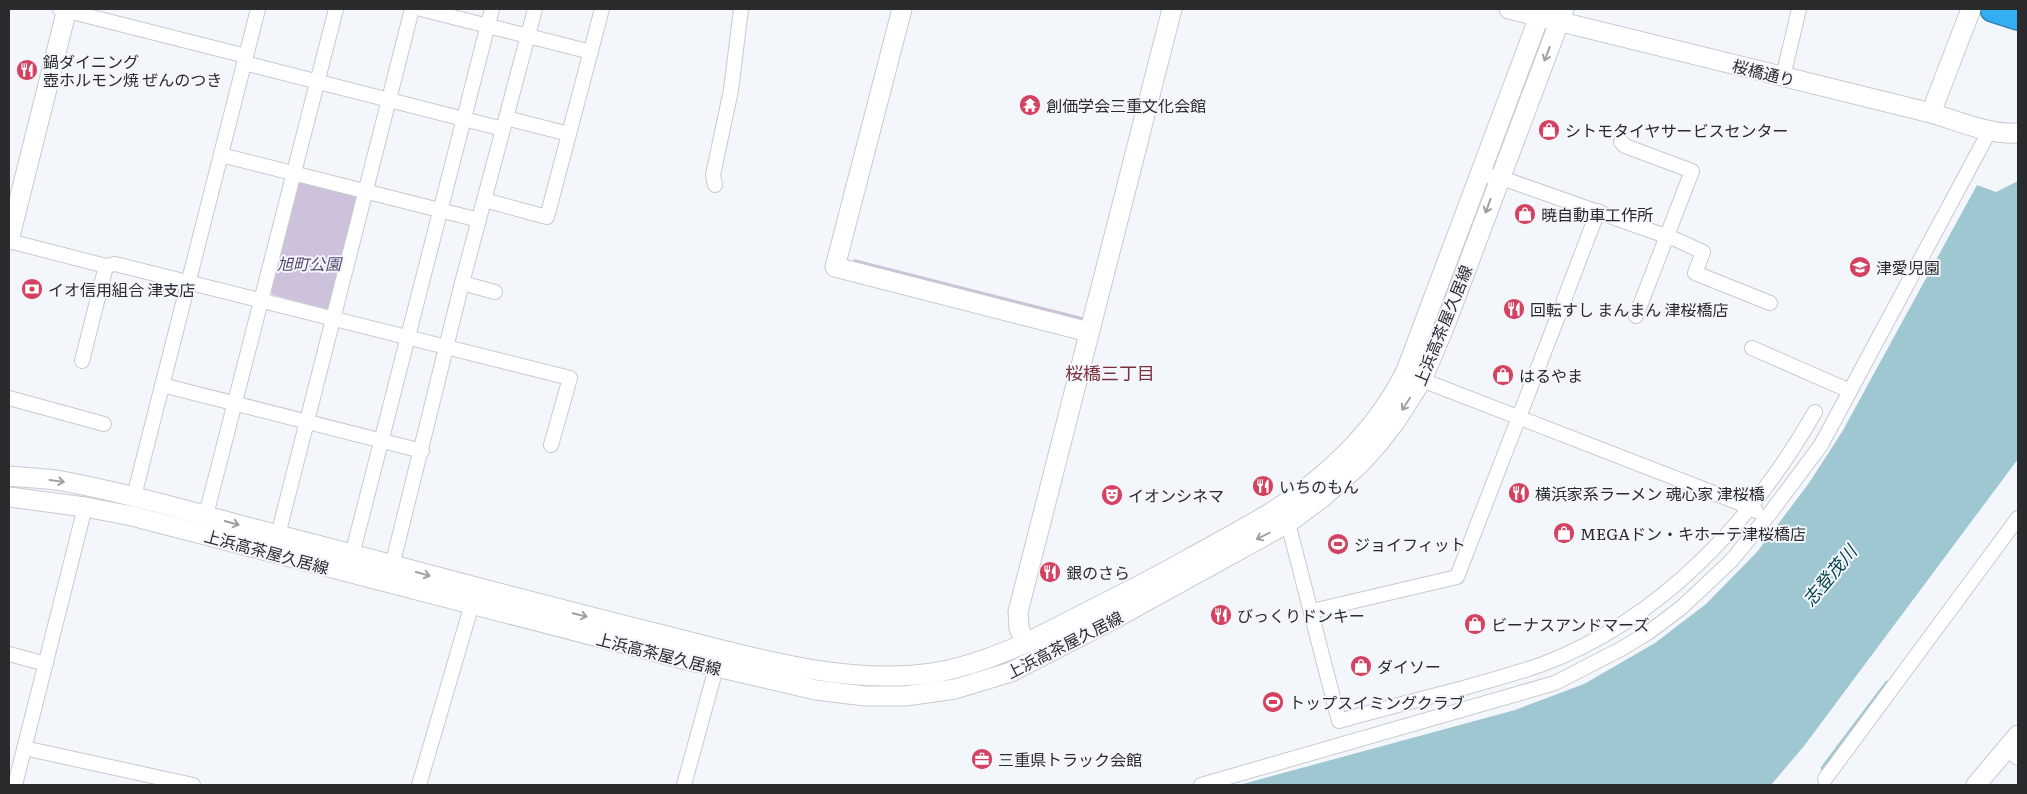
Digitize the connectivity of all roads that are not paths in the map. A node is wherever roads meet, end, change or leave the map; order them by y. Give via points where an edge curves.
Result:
1 (258, 9) edge
2 (336, 9) edge
3 (412, 9) edge
4 (421, 9) edge
5 (492, 9) edge
6 (535, 9) edge
7 (602, 9) edge
8 (741, 9) edge
9 (902, 9) edge
10 (1172, 9) edge
11 (1509, 9) edge
12 (1799, 9) edge
13 (1971, 9) edge
14 (1993, 9) edge
15 (64, 10) edge
16 (1540, 13) edge
17 (1561, 15) edge
18 (2018, 17) edge
19 (487, 26) junction
20 (528, 36) junction
21 (591, 52) junction
22 (245, 59) junction
23 (1783, 76) junction
24 (317, 82) junction
25 (390, 101) junction
26 (1931, 113) junction
27 (463, 119) junction
28 (504, 124) junction
29 (1990, 130) junction
30 (2018, 133) edge
31 (569, 134) junction
32 (1621, 142) dead end
33 (221, 155) junction
34 (294, 174) junction
35 (1480, 175) junction
36 (1499, 177) junction
37 (714, 184) dead end
38 (366, 193) junction
39 (484, 200) junction
40 (438, 212) junction
41 (1598, 212) junction
42 (478, 220) junction
43 (1666, 236) junction
44 (9, 239) edge
45 (106, 266) junction
46 (188, 282) junction
47 (462, 283) junction
48 (495, 292) dead end
49 (261, 300) junction
50 (1770, 303) dead end
51 (1636, 316) dead end
52 (334, 318) junction
53 (1089, 332) junction
54 (407, 337) junction
55 (446, 346) junction
56 (1752, 348) dead end
57 (82, 361) dead end
58 (1422, 380) junction
59 (162, 385) junction
60 (1850, 391) junction
61 (9, 398) edge
62 (235, 404) junction
63 (1816, 412) dead end
64 (1519, 418) junction
65 (308, 422) junction
66 (104, 424) dead end
67 (380, 441) junction
68 (551, 445) dead end
69 (422, 451) junction
70 (9, 476) edge
71 (134, 496) junction
72 (9, 497) edge
73 (85, 507) junction
74 (1748, 508) junction
75 (206, 516) junction
76 (1768, 516) junction
77 (2018, 518) edge
78 (1288, 523) junction
79 (278, 535) junction
80 (352, 555) junction
81 (392, 566) junction
82 (472, 604) junction
83 (1312, 611) junction
84 (1025, 643) junction
85 (9, 654) edge
86 (718, 659) junction
87 (46, 664) junction
88 (2014, 747) edge
89 (24, 748) junction
90 (1825, 779) dead end
91 (15, 785) edge
92 (193, 785) edge
93 (419, 785) edge
94 (684, 785) edge
95 (1201, 785) edge
96 (1976, 785) edge

1 - 22 street
2 - 24 street
3 - 25 street
4 - 19 street
5 - 19 street
6 - 20 street
7 - 21 street
8 - 37 street
9 - 53 main road via 835,267
10 - 53 main road
11 - 16 main road, 桜橋通り
12 - 23 street
13 - 26 main road
14 - 18 highway
15 - 22 street
15 - 44 main road
16 - 17 main road, 桜橋通り
16 - 35 main road, 上浜高茶屋久居線
17 - 23 main road, 桜橋通り
17 -> 36 main road, 上浜高茶屋久居線
19 - 20 street
19 - 27 street
20 - 21 street
20 - 28 street
21 - 31 street
22 - 24 street
22 - 33 street
23 - 26 main road, 桜橋通り
24 - 25 street
24 - 34 street
25 - 27 street
25 - 38 street
26 - 29 main road, 桜橋通り
27 - 28 street
27 - 40 street
28 - 31 street
28 - 39 street
29 - 30 main road, 桜橋通り
29 - 60 street
31 - 39 street via 547,217
32 - 43 street via 1692,171
33 - 34 street
33 - 46 street
34 - 38 street
34 - 49 street
35 - 36 street
35 - 84 main road, 上浜高茶屋久居線 via 1406,372 1364,435 1340,459 1272,512 1172,568
36 - 41 street
36 -> 58 main road, 上浜高茶屋久居線
38 - 40 street
38 - 52 street
39 - 42 street
40 - 42 street
40 - 54 street
41 - 43 street
41 - 64 street
42 - 47 street
43 - 50 street via 1703,252 1695,273
43 - 51 street
44 - 45 street
45 - 46 street via 115,264
45 - 57 street
46 - 49 street
46 - 59 street
47 - 48 street
47 - 55 street
49 - 52 street
49 - 62 street
52 - 54 street
52 - 65 street
53 - 84 main road via 1018,612 1019,628
54 - 55 street
54 - 67 street
55 - 68 street via 570,378
55 - 69 street
56 - 60 street
58 - 64 street
58 -> 78 main road, 上浜高茶屋久居線 via 1395,422 1359,465
59 - 62 street
59 - 71 street
60 - 76 street via 1820,445
61 - 66 street
62 - 65 street
62 - 75 street
63 - 74 street via 1784,462
64 - 74 street
64 - 83 street via 1457,577
65 - 67 street
65 - 79 street
67 - 69 street
67 - 80 street
69 - 81 street
70 -> 71 main road, 上浜高茶屋久居線 via 59,481
71 - 75 main road, 上浜高茶屋久居線
72 - 73 main road, 上浜高茶屋久居線
73 - 82 main road, 上浜高茶屋久居線 via 132,516
73 - 87 street
74 - 76 street
74 - 83 street via 1684,578 1648,607 1584,645 1511,675 1339,721
75 -> 79 main road, 上浜高茶屋久居線
76 - 95 street via 1731,561 1681,608 1649,632 1555,683
77 - 90 street
78 - 83 street
78 -> 86 main road, 上浜高茶屋久居線 via 1011,672 955,689 905,696 865,696 816,690
79 - 80 main road, 上浜高茶屋久居線
80 - 81 main road, 上浜高茶屋久居線
81 -> 86 main road, 上浜高茶屋久居線
82 - 86 main road, 上浜高茶屋久居線
82 - 93 street
84 - 86 main road, 上浜高茶屋久居線 via 961,667 881,676 847,675
85 - 87 street
86 - 94 street
87 - 89 street
88 - 96 main road
89 - 91 street
89 - 92 street

